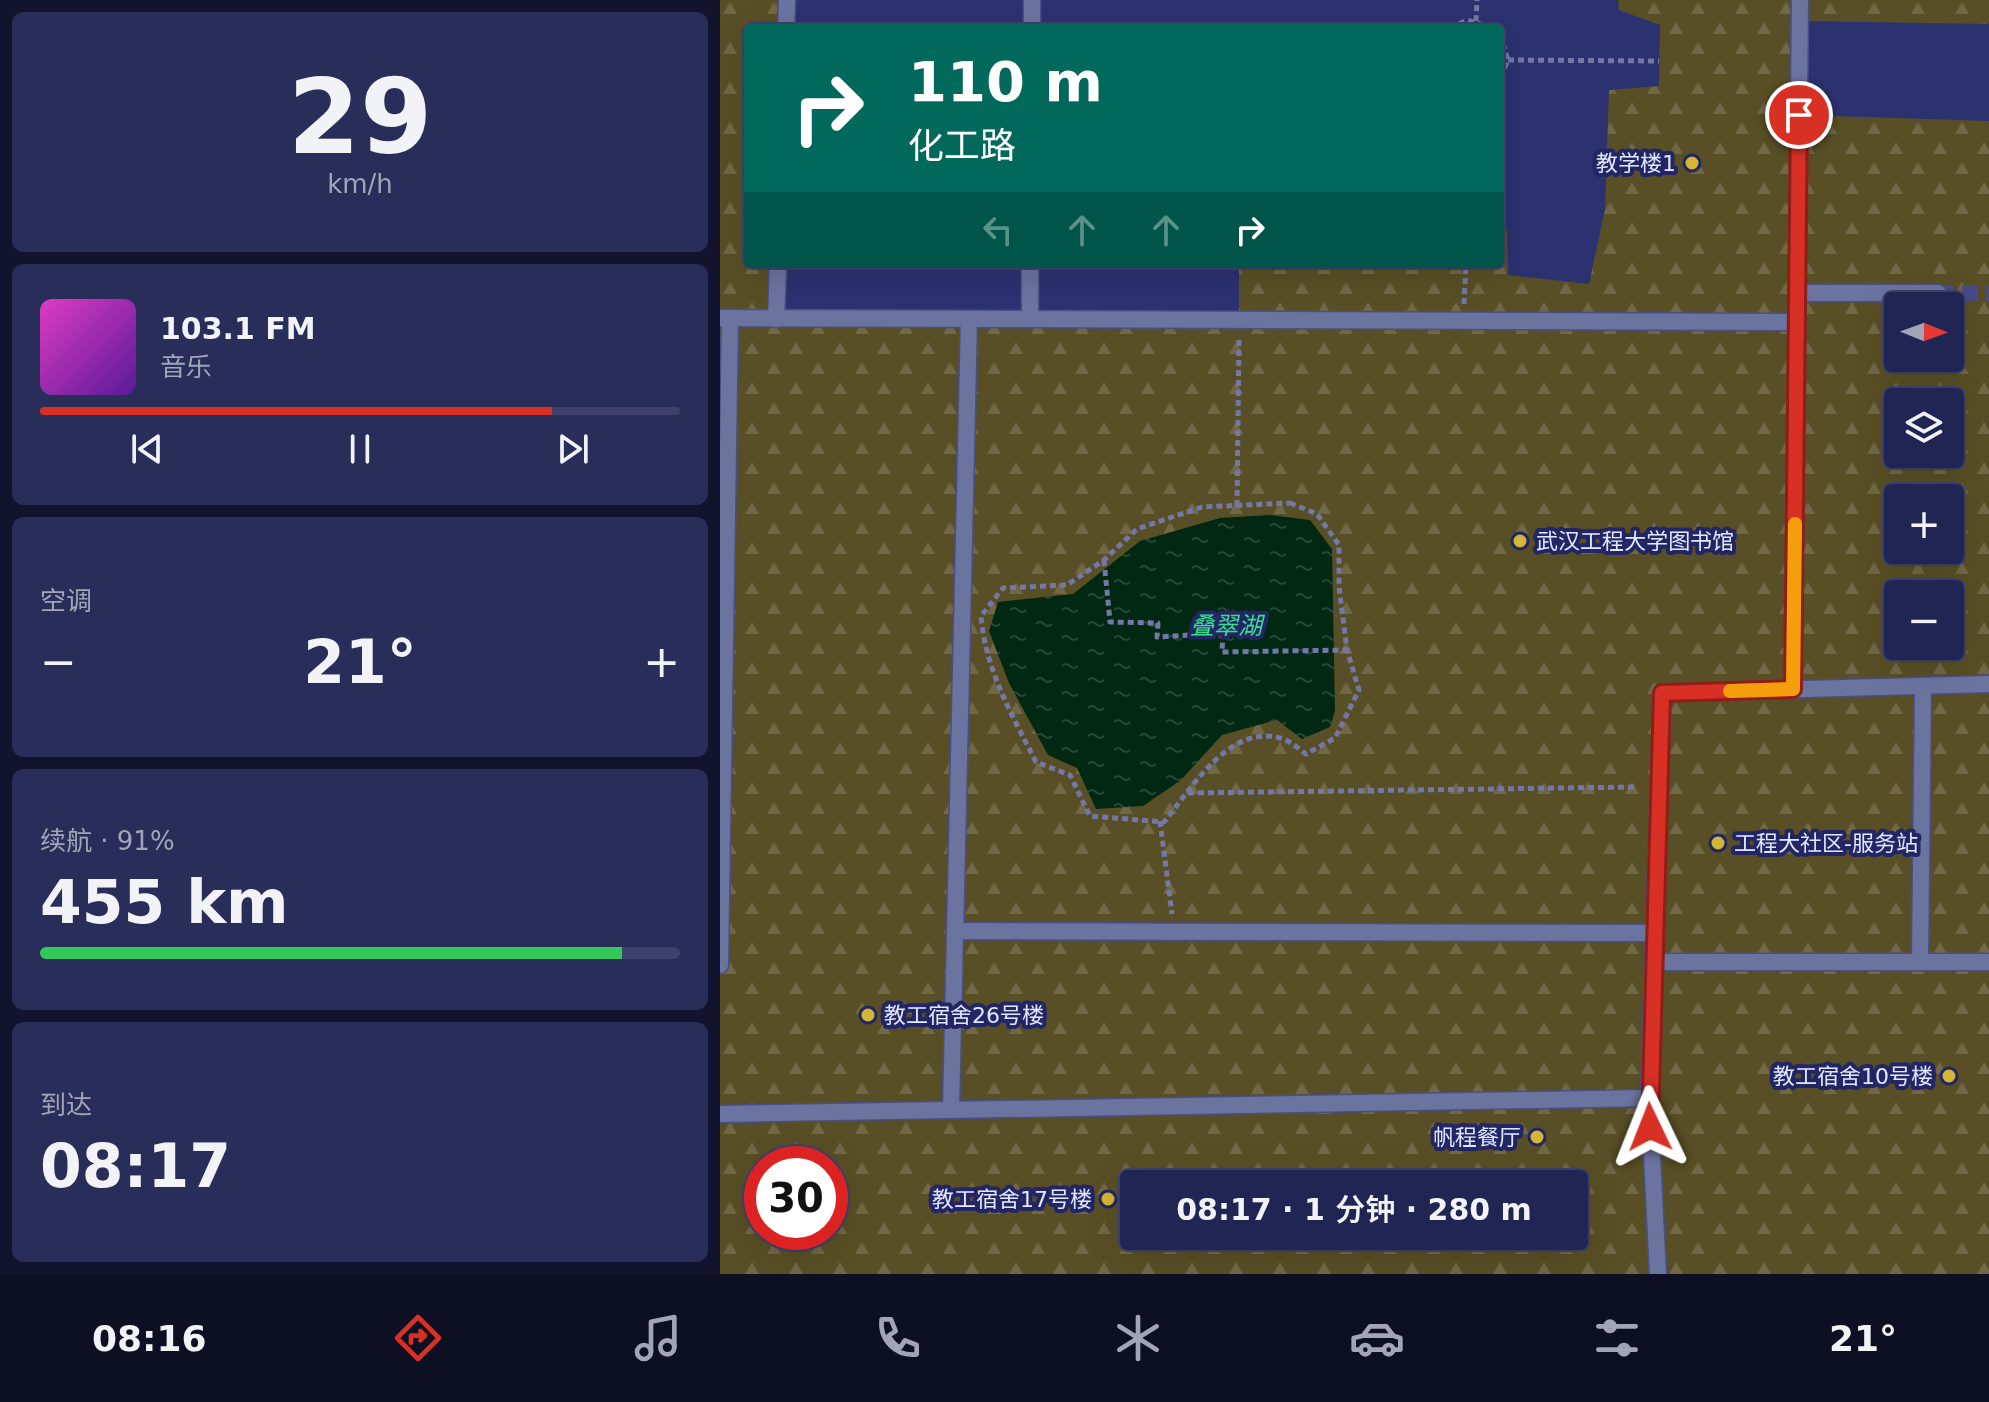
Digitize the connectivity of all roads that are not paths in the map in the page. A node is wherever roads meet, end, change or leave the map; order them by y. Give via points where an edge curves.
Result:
1 (787, 0) edge
2 (1032, 0) edge
3 (1800, 0) edge
4 (786, 24) edge
5 (1032, 24) edge
6 (778, 268) edge
7 (1030, 268) edge
8 (1797, 293) junction
9 (1884, 293) edge
10 (725, 318) edge
11 (776, 319) junction
12 (969, 319) junction
13 (1030, 319) junction
14 (1797, 322) junction
15 (1989, 684) edge
16 (1923, 686) junction
17 (1793, 689) junction
18 (722, 807) edge
19 (955, 931) junction
20 (1654, 933) junction
21 (1653, 962) junction
22 (1920, 962) junction
23 (1989, 962) edge
24 (720, 965) edge
25 (1649, 1098) junction
26 (951, 1110) junction
27 (720, 1114) edge
28 (1658, 1274) edge

1 - 4 street
2 - 5 street
3 - 8 street
6 - 11 street
7 - 13 street
8 - 9 street
8 - 14 street
10 - 11 street
10 - 18 street
11 - 12 street
12 - 13 street
12 - 19 street
13 - 14 street
14 - 17 street
15 - 16 street
16 - 17 street
16 - 22 street
17 - 20 street via 1662,693
18 - 24 street
19 - 20 street
19 - 26 street
20 - 21 street
21 - 22 street
21 - 25 street
22 - 23 street
25 - 26 street
25 - 28 street
26 - 27 street

